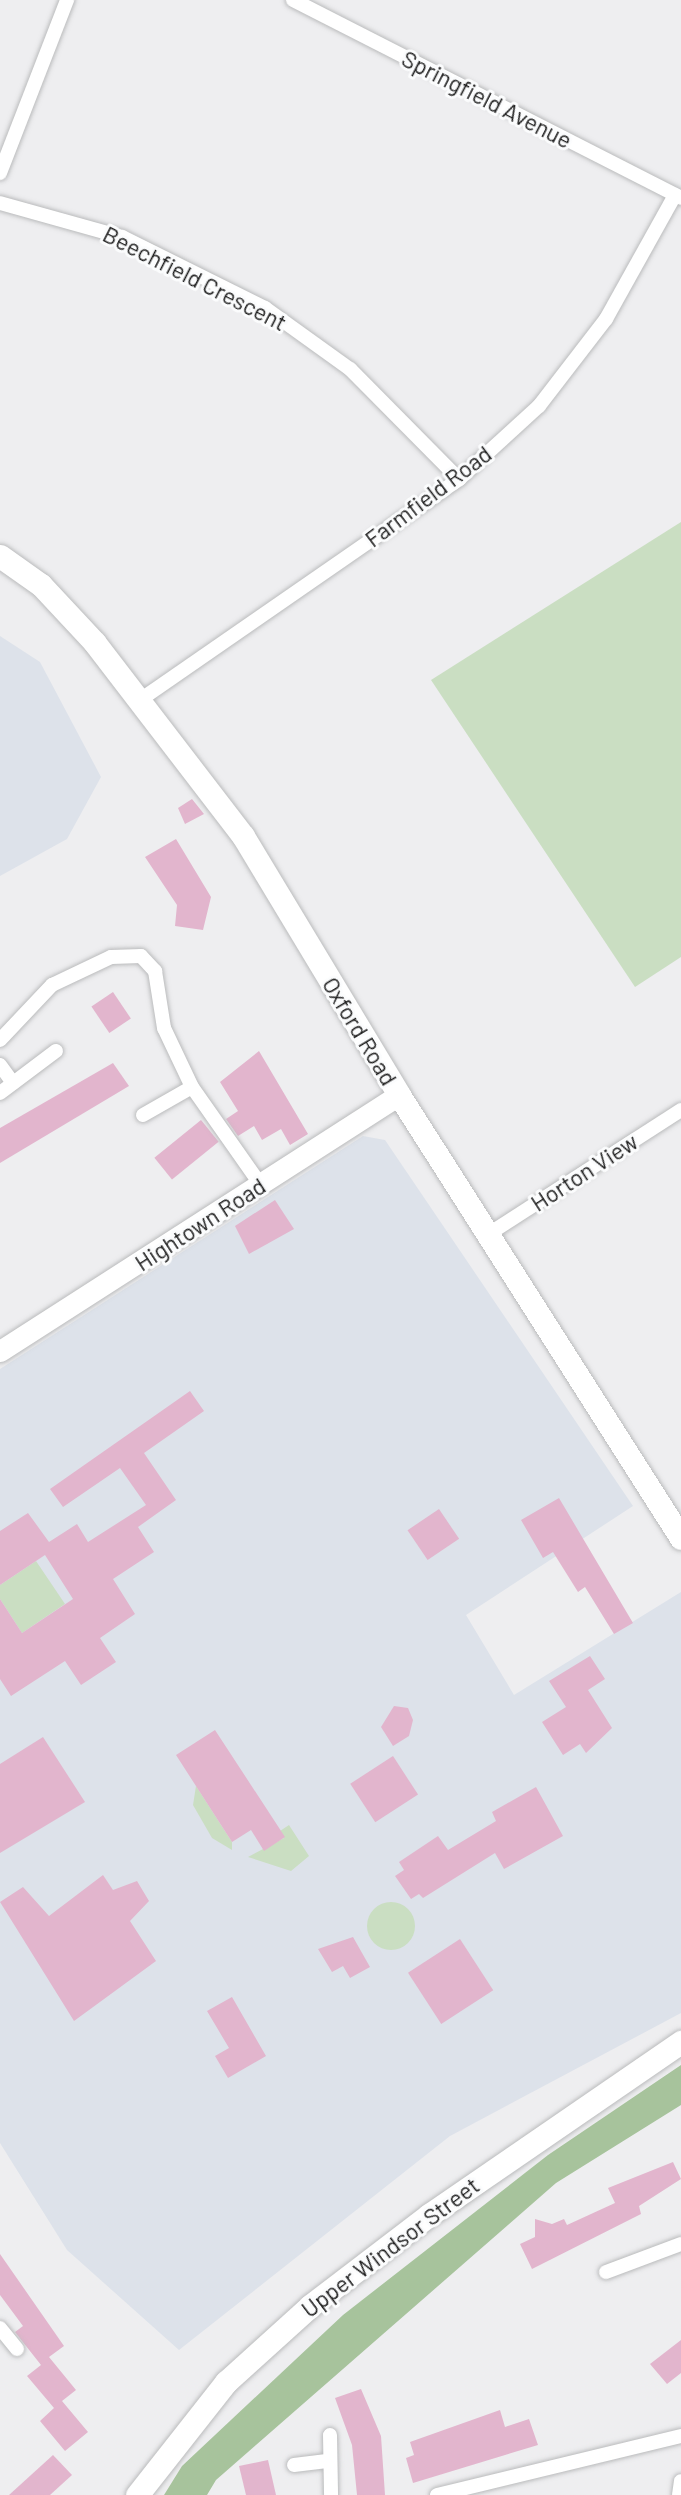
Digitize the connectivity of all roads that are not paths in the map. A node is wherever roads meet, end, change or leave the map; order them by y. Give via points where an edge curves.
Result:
1 (67, 0) edge
2 (293, 0) edge
3 (0, 173) edge
4 (678, 197) edge
5 (0, 204) edge
6 (459, 479) junction
7 (0, 556) edge
8 (140, 700) junction
9 (0, 1040) edge
10 (56, 1051) dead end
11 (0, 1065) edge
12 (13, 1083) junction
13 (192, 1087) junction
14 (0, 1093) edge
15 (399, 1095) junction
16 (681, 1110) edge
17 (143, 1115) dead end
18 (261, 1185) junction
19 (487, 1235) junction
20 (0, 1351) edge
21 (681, 1538) edge
22 (681, 2042) edge
23 (681, 2244) edge
24 (607, 2272) dead end
25 (0, 2328) edge
26 (17, 2349) dead end
27 (330, 2435) dead end
28 (681, 2436) edge
29 (327, 2462) junction
30 (294, 2465) dead end
31 (681, 2481) edge
32 (455, 2493) edge
33 (137, 2495) edge
34 (331, 2495) edge
35 (437, 2495) edge
36 (679, 2495) edge

1 - 3 street
2 - 4 street, Springfield Avenue
4 - 6 street, Farmfield Road via 583,350 539,405
5 - 6 street, Beechfield Crescent via 122,237 265,308 350,369
6 - 8 street, Farmfield Road
7 - 8 main road, Oxford Road via 64,609
8 - 15 main road, Oxford Road via 243,836
9 - 13 street via 52,985 111,957 141,956 155,971 164,1028
10 - 12 street
11 - 12 street
12 - 14 street
13 - 17 street
13 - 18 street
15 - 18 street, Hightown Road
15 - 19 main road, Oxford Road
16 - 19 street, Horton View
18 - 20 street, Hightown Road
19 - 21 main road, Oxford Road
22 - 33 main road, Upper Windsor Street via 440,2207 310,2306 217,2392
23 - 24 street
25 - 26 street
27 - 29 street
28 - 32 street
29 - 30 street
29 - 34 street
31 - 36 street
32 - 35 street

